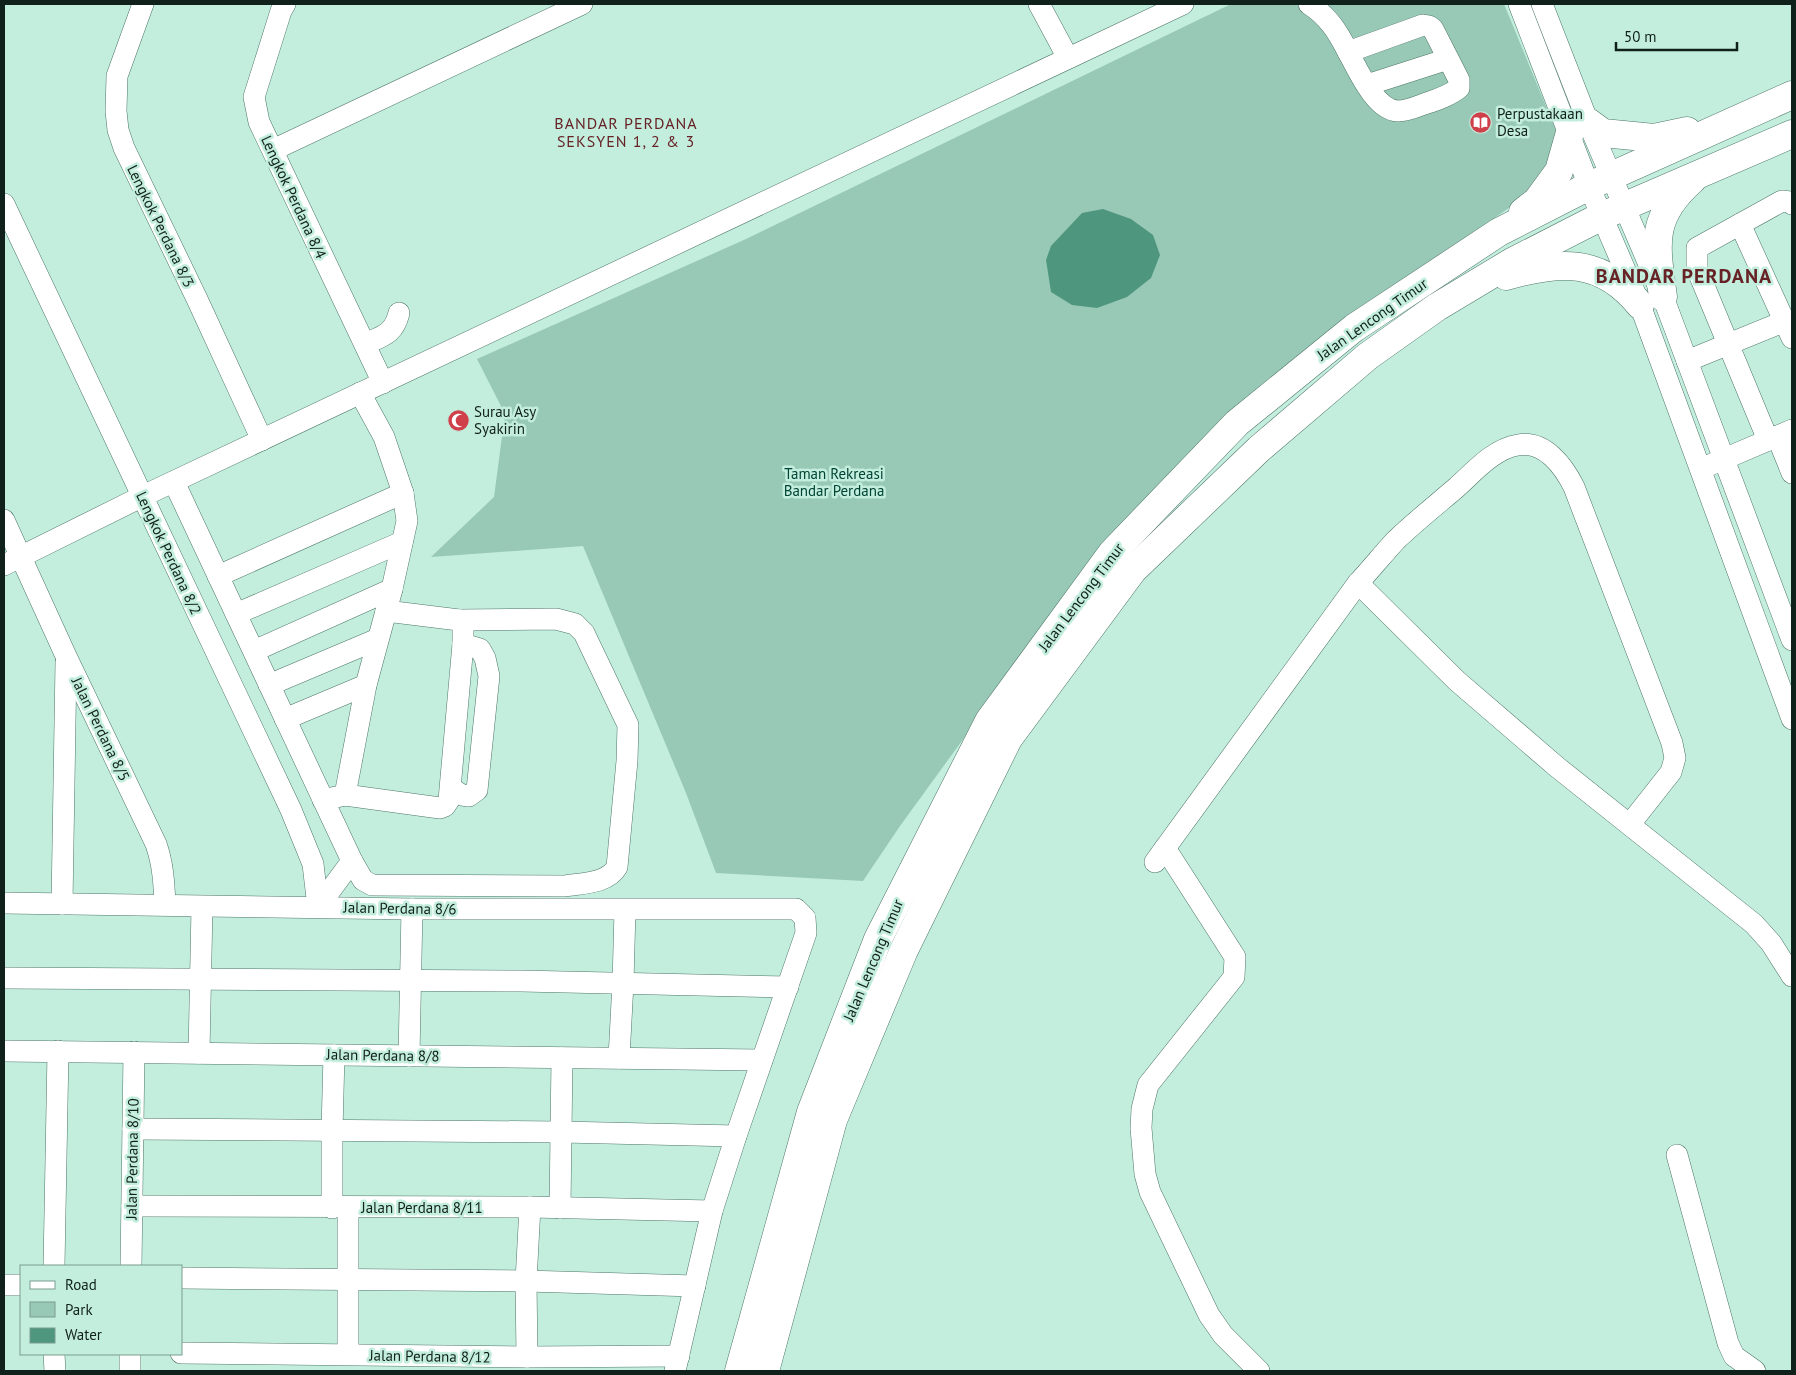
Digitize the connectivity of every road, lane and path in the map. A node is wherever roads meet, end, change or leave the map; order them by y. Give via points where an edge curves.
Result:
1 (143, 4) edge
2 (285, 4) edge
3 (582, 4) edge
4 (1039, 4) edge
5 (1183, 4) edge
6 (1310, 4) edge
7 (1519, 4) edge
8 (1542, 4) edge
9 (1348, 52) junction
10 (1068, 58) junction
11 (1448, 59) junction
12 (1367, 85) junction
13 (1792, 95) edge
14 (1728, 123) junction
15 (1579, 129) junction
16 (1792, 134) edge
17 (273, 150) junction
18 (1718, 166) junction
19 (1600, 181) junction
20 (4, 204) edge
21 (1792, 204) edge
22 (1613, 211) junction
23 (1740, 224) junction
24 (1499, 232) junction
25 (1651, 301) junction
26 (1437, 307) junction
27 (399, 313) dead end
28 (1788, 330) edge
29 (365, 344) junction
30 (1728, 344) junction
31 (1687, 361) junction
32 (383, 383) junction
33 (360, 393) junction
34 (1779, 435) edge
35 (262, 440) junction
36 (1723, 459) junction
37 (1701, 469) junction
38 (1792, 473) edge
39 (174, 482) junction
40 (403, 493) junction
41 (143, 496) junction
42 (4, 520) edge
43 (402, 542) junction
44 (12, 561) edge
45 (218, 576) junction
46 (1358, 583) junction
47 (392, 589) junction
48 (386, 611) junction
49 (236, 614) junction
50 (459, 620) junction
51 (378, 639) junction
52 (1792, 640) edge
53 (254, 651) junction
54 (66, 656) junction
55 (269, 685) junction
56 (366, 685) junction
57 (1792, 718) edge
58 (285, 719) junction
59 (345, 795) junction
60 (323, 800) junction
61 (1630, 824) junction
62 (352, 861) junction
63 (4, 903) edge
64 (62, 904) junction
65 (165, 904) junction
66 (202, 907) junction
67 (318, 907) junction
68 (412, 909) junction
69 (625, 910) junction
70 (1792, 976) edge
71 (4, 978) edge
72 (201, 978) junction
73 (410, 981) junction
74 (623, 983) junction
75 (788, 986) junction
76 (58, 1051) junction
77 (4, 1052) edge
78 (134, 1052) junction
79 (200, 1053) junction
80 (334, 1055) junction
81 (409, 1056) junction
82 (562, 1058) junction
83 (619, 1058) junction
84 (762, 1060) junction
85 (133, 1130) junction
86 (332, 1131) junction
87 (562, 1132) junction
88 (736, 1136) junction
89 (1678, 1155) dead end
90 (132, 1206) junction
91 (530, 1207) junction
92 (340, 1208) junction
93 (560, 1208) junction
94 (712, 1210) junction
95 (54, 1265) edge
96 (131, 1265) edge
97 (182, 1278) edge
98 (348, 1280) junction
99 (526, 1281) junction
100 (4, 1285) edge
101 (20, 1285) edge
102 (695, 1286) junction
103 (182, 1354) edge
104 (348, 1354) junction
105 (54, 1355) edge
106 (130, 1355) edge
107 (527, 1357) junction
108 (413, 1363) edge
109 (677, 1364) edge
110 (55, 1371) edge
111 (130, 1371) edge
112 (739, 1371) edge
113 (764, 1371) edge
114 (1259, 1371) edge
115 (1755, 1371) edge

1 - 35 street, Lengkok Perdana 8/3 via 117,76 118,130
2 - 17 street, Lengkok Perdana 8/4 via 254,97 259,122
3 - 17 street
4 - 10 street
5 - 10 street
6 - 9 street via 1323,13
7 - 15 street
8 - 15 street
9 - 11 street via 1423,25 1433,29
9 - 12 street
10 - 32 street
11 - 12 street
11 - 12 street via 1459,80 1459,88 1412,109 1398,111 1387,108 1378,102
13 - 14 highway, Jalan Lencong Timur
14 - 15 highway via 1654,138
14 - 19 highway, Jalan Lencong Timur
15 - 19 street
15 - 24 highway via 1559,171 1537,201
16 - 18 highway, Jalan Lencong Timur
17 - 29 street, Lengkok Perdana 8/4
18 - 22 highway, Jalan Lencong Timur
18 - 25 highway via 1704,172 1682,190 1665,213 1659,226
19 - 22 street
19 - 24 highway, Jalan Lencong Timur
20 - 41 street, Lengkok Perdana 8/2
21 - 23 street via 1782,201
22 - 25 street
22 - 26 highway, Jalan Lencong Timur via 1512,262
23 - 28 street
23 - 30 street via 1697,248 1697,269
24 - 112 highway, Jalan Lencong Timur via 1354,328 1237,423 1112,553 989,720 878,939 811,1112
25 - 26 highway via 1592,268 1561,266 1498,278
25 - 31 street
25 - 37 street
26 - 113 highway, Jalan Lencong Timur via 1368,356 1260,449 1133,570 1008,739 904,950 834,1120
27 - 29 street via 394,328
28 - 30 street
29 - 32 street, Lengkok Perdana 8/4
30 - 31 street
30 - 34 street
31 - 36 street
32 - 33 street
33 - 35 street
33 - 40 street via 384,438
34 - 36 street
34 - 38 street
35 - 39 street
36 - 37 street
36 - 52 street
37 - 57 street
39 - 41 street
39 - 45 street
40 - 43 street via 407,521
40 - 45 street
41 - 44 street
41 - 67 street, Lengkok Perdana 8/2 via 291,810 313,864
42 - 44 street, Jalan Perdana 8/5
43 - 47 street
43 - 49 street
44 - 54 street, Jalan Perdana 8/5
45 - 49 street
46 - 61 street via 1457,680 1557,767
46 - 61 street via 1396,540 1493,455 1518,445 1530,445 1555,458 1566,470 1574,487 1672,743 1674,758 1671,772
46 - 114 street via 1160,855 1225,938 1235,957 1235,964 1234,977 1148,1085 1141,1128 1145,1174 1150,1192 1210,1315 1223,1335
47 - 48 street
47 - 53 street
48 - 50 street
48 - 51 street
49 - 53 street
50 - 59 street via 463,626 463,644 451,788 446,806 440,808
50 - 62 street via 556,619 575,624 584,633 628,725 628,761 617,867 606,878 564,886 372,885 363,880
51 - 55 street
51 - 56 street
53 - 55 street
54 - 64 street
54 - 65 street, Jalan Perdana 8/5 via 156,844 164,877
55 - 58 street
56 - 58 street
56 - 59 street
58 - 60 street
59 - 60 street
60 - 62 street
61 - 70 street via 1754,924 1771,943
62 - 67 street
63 - 64 street, Jalan Perdana 8/6
64 - 65 street, Jalan Perdana 8/6
65 - 66 street, Jalan Perdana 8/6
66 - 67 street, Jalan Perdana 8/6
66 - 72 street
67 - 68 street, Jalan Perdana 8/6
68 - 69 street, Jalan Perdana 8/6
68 - 73 street
69 - 74 street
69 - 75 street, Jalan Perdana 8/6 via 796,909 805,918 806,933
71 - 72 street
72 - 73 street
72 - 79 street
73 - 74 street
73 - 81 street
74 - 75 street
74 - 83 street
75 - 84 street
76 - 77 street, Jalan Perdana 8/8
76 - 78 street, Jalan Perdana 8/8
76 - 95 street
78 - 79 street, Jalan Perdana 8/8
78 - 85 street, Jalan Perdana 8/10
79 - 80 street, Jalan Perdana 8/8
80 - 81 street, Jalan Perdana 8/8
80 - 86 street
81 - 82 street, Jalan Perdana 8/8
82 - 83 street, Jalan Perdana 8/8
82 - 87 street
83 - 84 street, Jalan Perdana 8/8
84 - 88 street
85 - 86 street
85 - 90 street, Jalan Perdana 8/10
86 - 87 street
86 - 92 street
87 - 88 street
87 - 93 street
88 - 94 street
89 - 115 street via 1728,1343 1734,1356
90 - 92 street, Jalan Perdana 8/11
90 - 96 street, Jalan Perdana 8/10
91 - 92 street, Jalan Perdana 8/11
91 - 93 street, Jalan Perdana 8/11
91 - 99 street
92 - 98 street
93 - 94 street, Jalan Perdana 8/11
94 - 102 street
97 - 98 street
98 - 99 street
98 - 104 street
99 - 102 street
99 - 107 street
100 - 101 street
102 - 109 street
103 - 104 street, Jalan Perdana 8/12
104 - 108 street, Jalan Perdana 8/12
105 - 110 street
106 - 111 street
107 - 108 street, Jalan Perdana 8/12
107 - 109 street, Jalan Perdana 8/12

